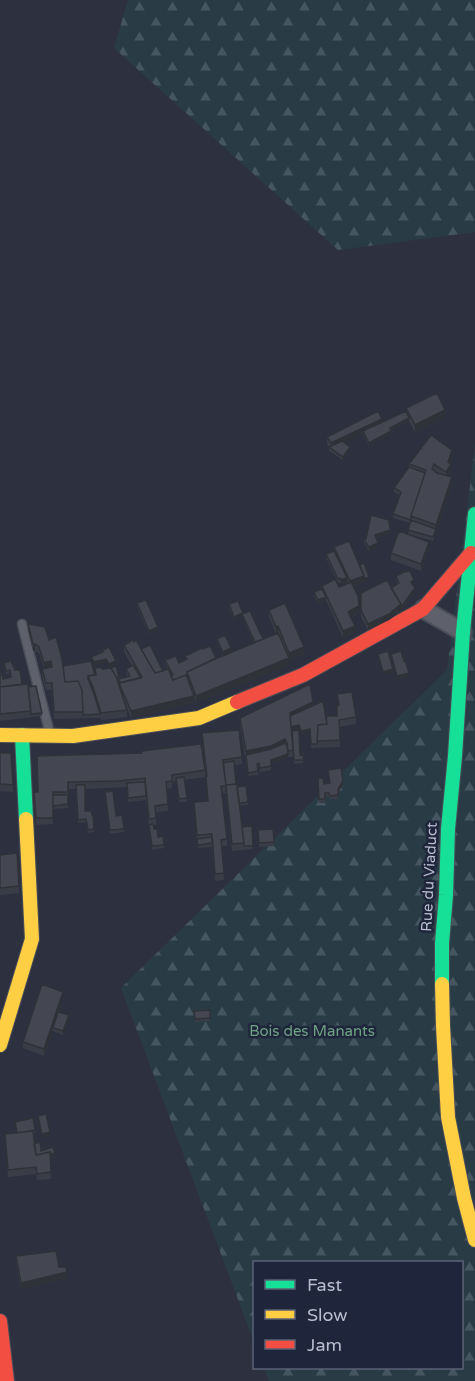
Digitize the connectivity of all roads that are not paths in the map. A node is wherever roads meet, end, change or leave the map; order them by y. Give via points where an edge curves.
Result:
1 (475, 514) edge
2 (471, 553) junction
3 (423, 609) junction
4 (22, 624) dead end
5 (463, 632) junction
6 (0, 735) edge
7 (22, 735) junction
8 (51, 736) junction
9 (0, 1045) edge
10 (475, 1240) edge
11 (0, 1321) edge
12 (7, 1381) edge

1 - 2 street, Rue du Viaduct
2 - 3 street
2 - 5 street, Rue du Viaduct
3 - 5 street
3 - 8 street via 303,675 199,718
4 - 8 lane
5 - 10 street, Rue du Viaduct via 442,943 443,1026 448,1117
6 - 7 street
7 - 8 street
7 - 9 street via 32,939
11 - 12 street

